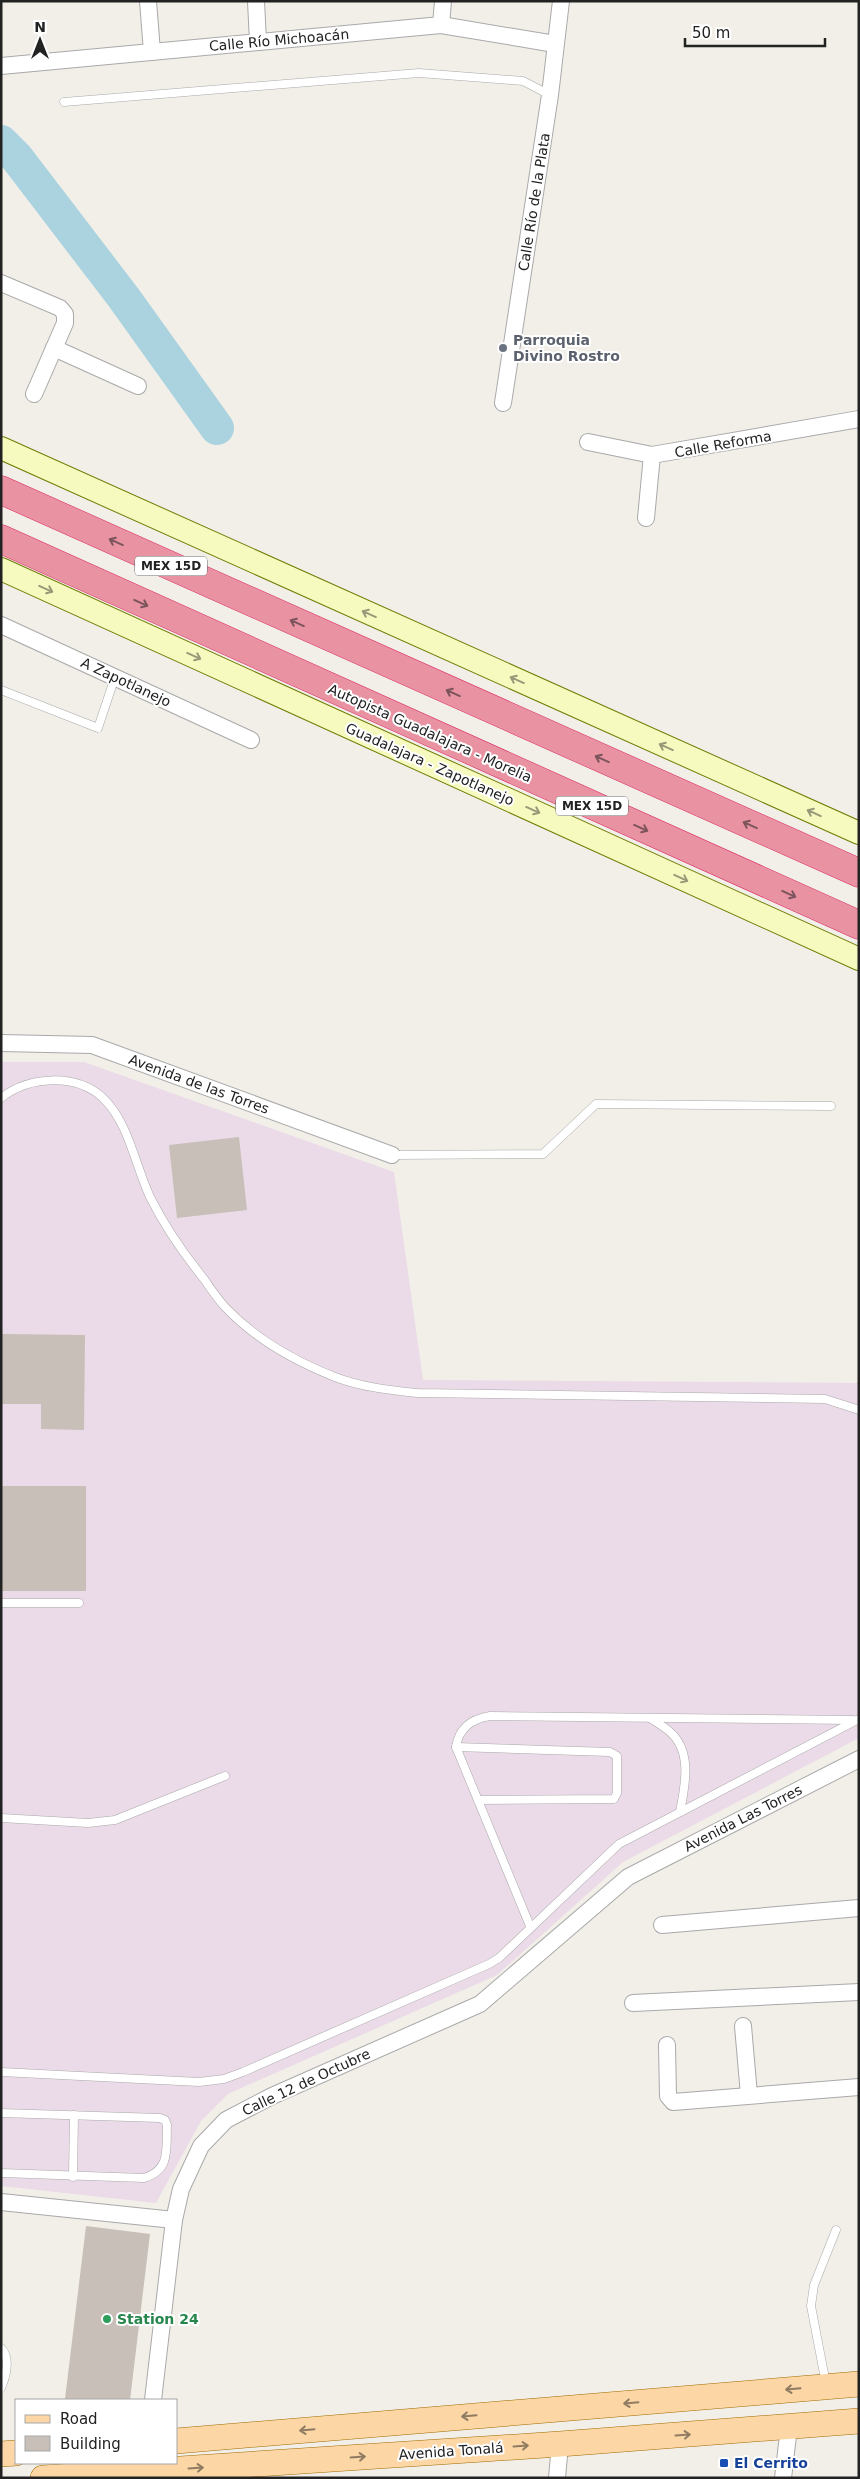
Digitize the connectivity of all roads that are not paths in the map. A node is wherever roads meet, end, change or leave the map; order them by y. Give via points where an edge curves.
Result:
1 (148, 1) edge
2 (256, 1) edge
3 (443, 1) edge
4 (561, 1) edge
5 (441, 25) junction
6 (258, 42) junction
7 (555, 44) junction
8 (152, 52) junction
9 (1, 66) edge
10 (550, 95) junction
11 (64, 102) dead end
12 (1, 283) edge
13 (54, 348) junction
14 (138, 386) dead end
15 (34, 394) dead end
16 (503, 403) dead end
17 (859, 419) edge
18 (588, 442) dead end
19 (1, 448) edge
20 (652, 455) junction
21 (1, 490) edge
22 (646, 518) dead end
23 (1, 539) edge
24 (1, 569) edge
25 (1, 625) edge
26 (115, 677) junction
27 (1, 690) edge
28 (251, 740) dead end
29 (859, 833) edge
30 (859, 873) edge
31 (859, 925) edge
32 (859, 959) edge
33 (1, 1043) edge
34 (1, 1098) edge
35 (831, 1106) dead end
36 (392, 1156) joint
37 (859, 1410) edge
38 (1, 1603) edge
39 (79, 1603) dead end
40 (650, 1718) junction
41 (858, 1720) edge
42 (456, 1747) junction
43 (859, 1759) edge
44 (225, 1776) dead end
45 (478, 1800) junction
46 (680, 1812) junction
47 (1, 1818) edge
48 (628, 1878) joint
49 (859, 1908) edge
50 (662, 1925) dead end
51 (530, 1926) junction
52 (859, 1992) edge
53 (633, 2003) dead end
54 (744, 2026) dead end
55 (667, 2045) dead end
56 (1, 2072) edge
57 (859, 2086) edge
58 (749, 2095) junction
59 (1, 2113) edge
60 (74, 2115) junction
61 (1, 2172) edge
62 (73, 2177) junction
63 (1, 2202) edge
64 (174, 2220) junction
65 (836, 2230) dead end
66 (1, 2348) edge
67 (859, 2384) edge
68 (827, 2386) junction
69 (1, 2388) edge
70 (153, 2399) edge
71 (859, 2421) edge
72 (789, 2427) junction
73 (178, 2441) edge
74 (560, 2444) junction
75 (43, 2478) edge
76 (557, 2478) edge
77 (783, 2478) edge

1 - 8 street
2 - 6 street
3 - 5 street
4 - 7 street, Calle Río de la Plata
5 - 6 street, Calle Río Michoacán
5 - 7 street, Calle Río Michoacán
6 - 8 street, Calle Río Michoacán
7 - 10 street, Calle Río de la Plata
8 - 9 street, Calle Río Michoacán
10 - 11 lane via 523,81 420,73
10 - 16 street, Calle Río de la Plata
12 - 13 street via 60,308 65,314 65,323
13 - 14 street
13 - 15 street
17 - 20 street, Calle Reforma
18 - 20 street, Calle Reforma
29 -> 19 street
20 - 22 street
30 -> 21 highway, MEX 15D
23 -> 31 highway, Autopista Guadalajara - Morelia / MEX 15D
24 -> 32 street, Guadalajara - Zapotlanejo
25 - 26 street, A Zapotlanejo
26 - 27 lane via 98,728
26 - 28 street, A Zapotlanejo
33 - 36 street, Avenida de las Torres via 92,1045
34 - 37 lane via 23,1087 49,1080 74,1082 102,1098 119,1120 163,1224 226,1309 295,1359 336,1378 417,1393 824,1399
35 - 36 lane via 596,1104 543,1154
38 - 39 lane
40 - 41 lane
40 - 42 lane via 481,1717 461,1730
40 - 46 lane via 670,1732 681,1747 686,1770
41 - 46 lane
42 - 45 lane
42 - 45 lane via 610,1752 617,1756 617,1793 614,1799
43 - 48 street, Avenida Las Torres
44 - 47 lane via 115,1820
45 - 51 lane
46 - 51 lane via 618,1844
48 - 64 street, Calle 12 de Octubre via 480,2004 272,2096 226,2120 201,2146 181,2189
49 - 50 street
51 - 56 lane via 489,1964 224,2079 199,2082
52 - 53 street
54 - 58 street
55 - 58 street via 669,2100 678,2102
57 - 58 street
59 - 60 lane
60 - 62 lane
60 - 62 lane via 160,2118 168,2125 164,2164 153,2175 137,2178
61 - 62 lane
63 - 64 street
64 - 70 street, Calle 12 de Octubre
65 - 68 lane via 814,2285 811,2306
66 - 69 lane via 7,2359
67 - 68 main road
68 -> 73 main road
71 - 72 main road, Avenida Tonalá
74 -> 72 main road, Avenida Tonalá
72 - 77 street
75 -> 74 main road, Avenida Tonalá
74 - 76 street

